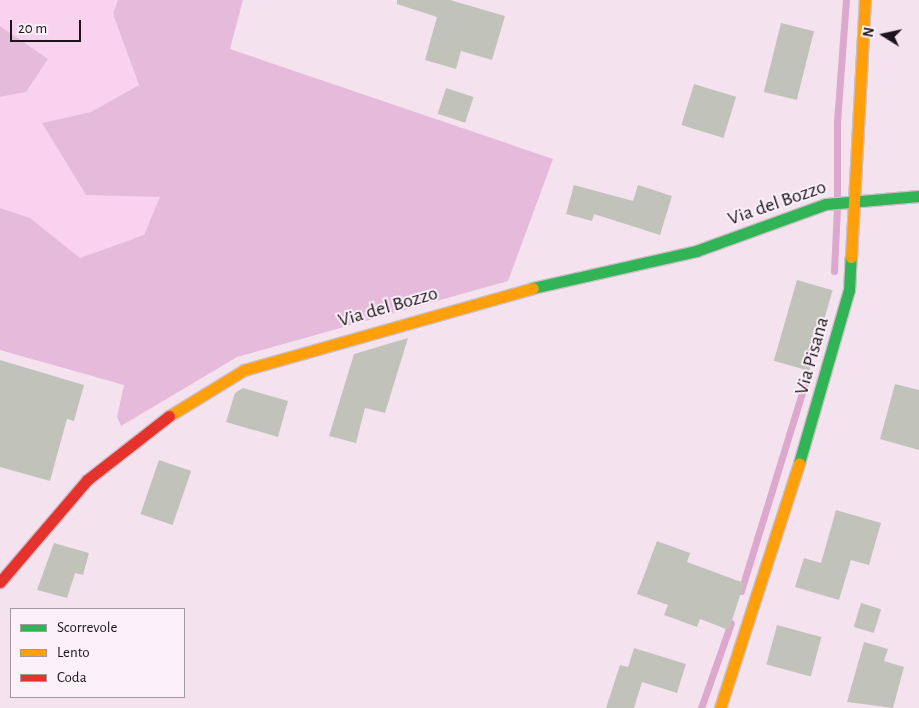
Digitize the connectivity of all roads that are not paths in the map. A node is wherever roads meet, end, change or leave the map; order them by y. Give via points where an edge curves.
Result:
1 (865, 0) edge
2 (919, 196) edge
3 (856, 198) junction
4 (0, 582) edge
5 (720, 708) edge

1 - 3 street, Via Pisana
2 - 3 street, Via del Bozzo
3 - 4 street, Via del Bozzo via 826,204 696,251 473,302 244,370 192,399 87,480
3 - 5 street, Via Pisana via 849,290 840,334

